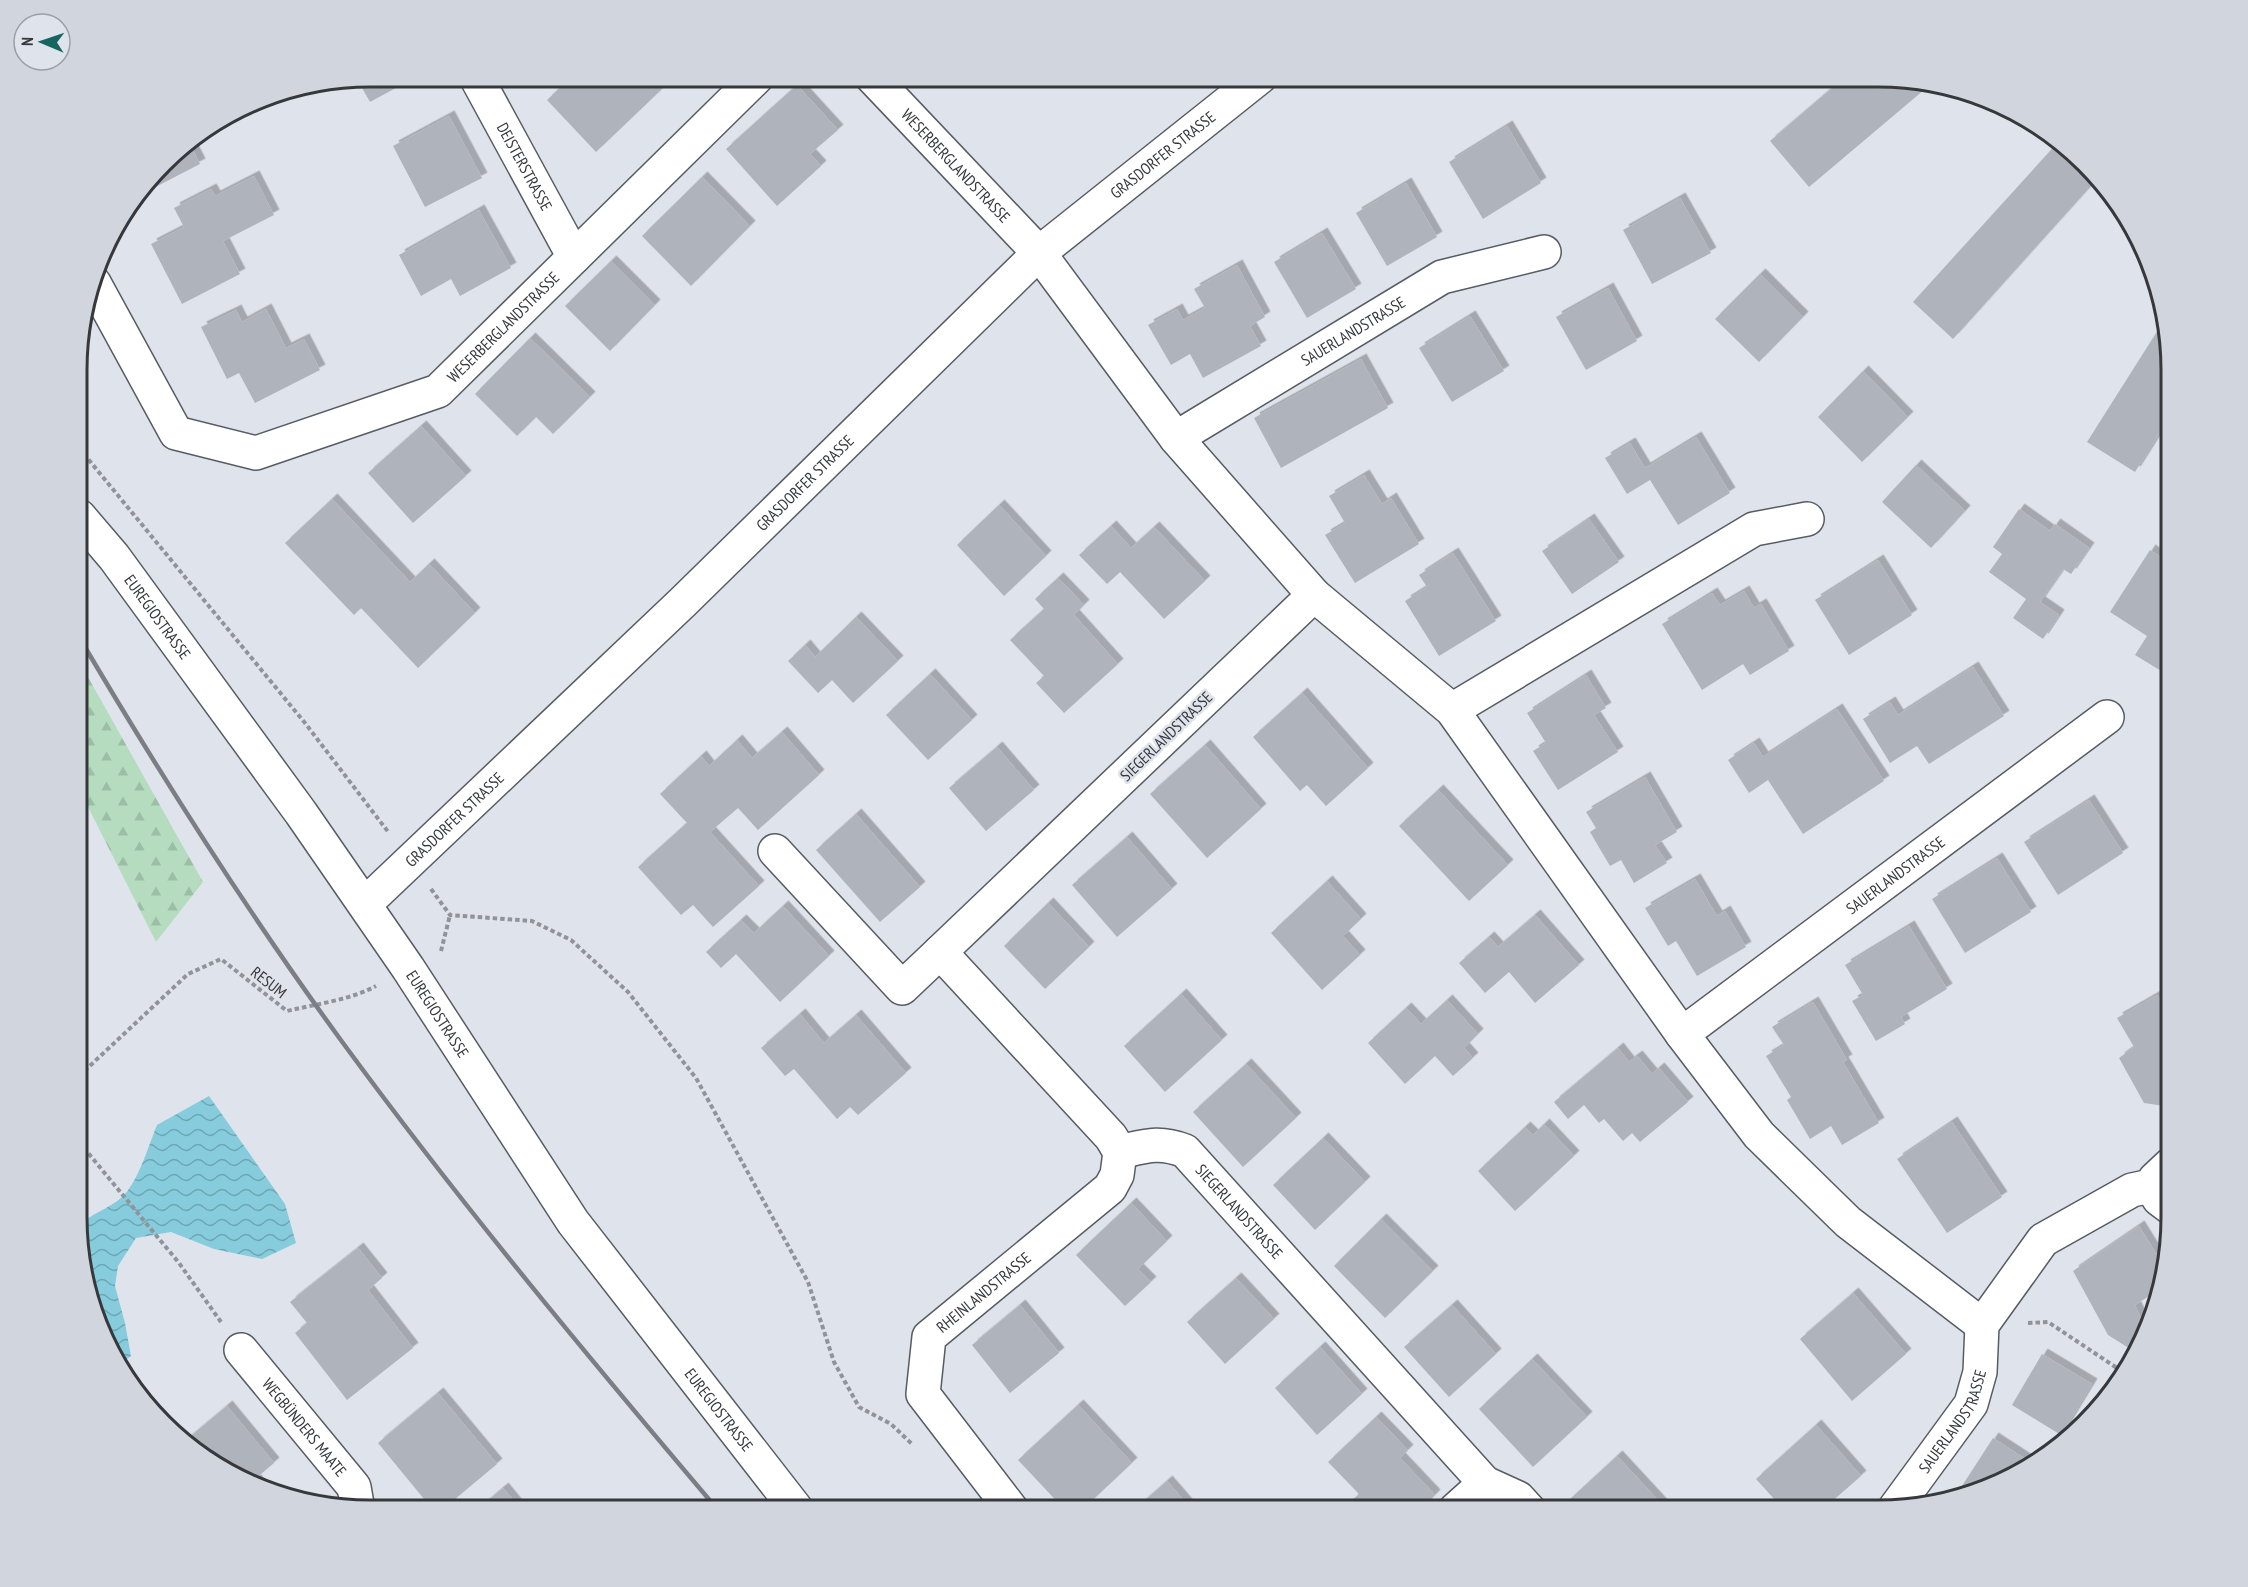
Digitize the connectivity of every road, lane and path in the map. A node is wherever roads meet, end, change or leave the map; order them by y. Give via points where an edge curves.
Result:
1 (482, 87) edge
2 (747, 87) edge
3 (881, 87) edge
4 (1247, 87) edge
5 (1544, 252) dead end
6 (1039, 253) junction
7 (574, 257) junction
8 (98, 291) edge
9 (1176, 438) junction
10 (87, 458) edge
11 (1807, 519) dead end
12 (87, 525) edge
13 (1314, 595) junction
14 (1452, 711) junction
15 (2107, 717) dead end
16 (775, 851) dead end
17 (410, 862) junction
18 (365, 904) junction
19 (450, 915) junction
20 (940, 952) junction
21 (408, 968) junction
22 (1682, 1034) junction
23 (87, 1069) edge
24 (87, 1151) edge
25 (1120, 1152) junction
26 (2161, 1186) edge
27 (1982, 1325) junction
28 (241, 1350) joint
29 (2117, 1368) edge
30 (916, 1447) dead end
31 (1485, 1483) junction
32 (356, 1499) edge
33 (1902, 1499) edge
34 (790, 1500) edge
35 (1004, 1500) edge
36 (1466, 1500) edge
37 (1520, 1500) edge

1 - 7 street, DEISTERSTRASSE
2 - 7 street, WESERBERGLANDSTRASSE
3 - 6 street, WESERBERGLANDSTRASSE
4 - 6 street, GRASDORFER STRASSE
5 - 9 street, SAUERLANDSTRASSE via 1442,277
6 - 9 street
6 - 17 street, GRASDORFER STRASSE via 683,602
7 - 8 street, WESERBERGLANDSTRASSE via 438,391 256,453 177,433
9 - 13 street
10 - 17 path via 305,723
11 - 14 street via 1754,529
12 - 18 street, EUREGIOSTRASSE via 114,557
13 - 14 street
13 - 20 street, SIEGERLANDSTRASSE
14 - 22 street
15 - 22 street, SAUERLANDSTRASSE
16 - 20 street, SIEGERLANDSTRASSE via 902,987
17 - 18 street, GRASDORFER STRASSE
17 - 19 path
18 - 21 street, EUREGIOSTRASSE
19 - 21 path, RESUM via 441,951
19 - 30 path via 532,921 571,940 628,992 696,1078 808,1282 834,1362 859,1407 891,1424
20 - 25 street via 1111,1137
21 - 23 path, RESUM via 368,990 286,1011 221,959 188,974
21 - 34 street, EUREGIOSTRASSE via 573,1222
22 - 27 street via 1759,1135 1848,1222
24 - 28 path via 179,1263
25 - 31 street, SIEGERLANDSTRASSE via 1155,1144 1185,1151
25 - 35 street, RHEINLANDSTRASSE via 1117,1175 1110,1188 929,1338 923,1394
26 - 27 street via 2132,1190 2043,1240
27 - 29 path via 2048,1322
27 - 33 street, SAUERLANDSTRASSE via 1980,1372 1971,1404
28 - 32 street, WEGBÜNDERS MAATE via 354,1487
31 - 36 street
31 - 37 street, SIEGERLANDSTRASSE

